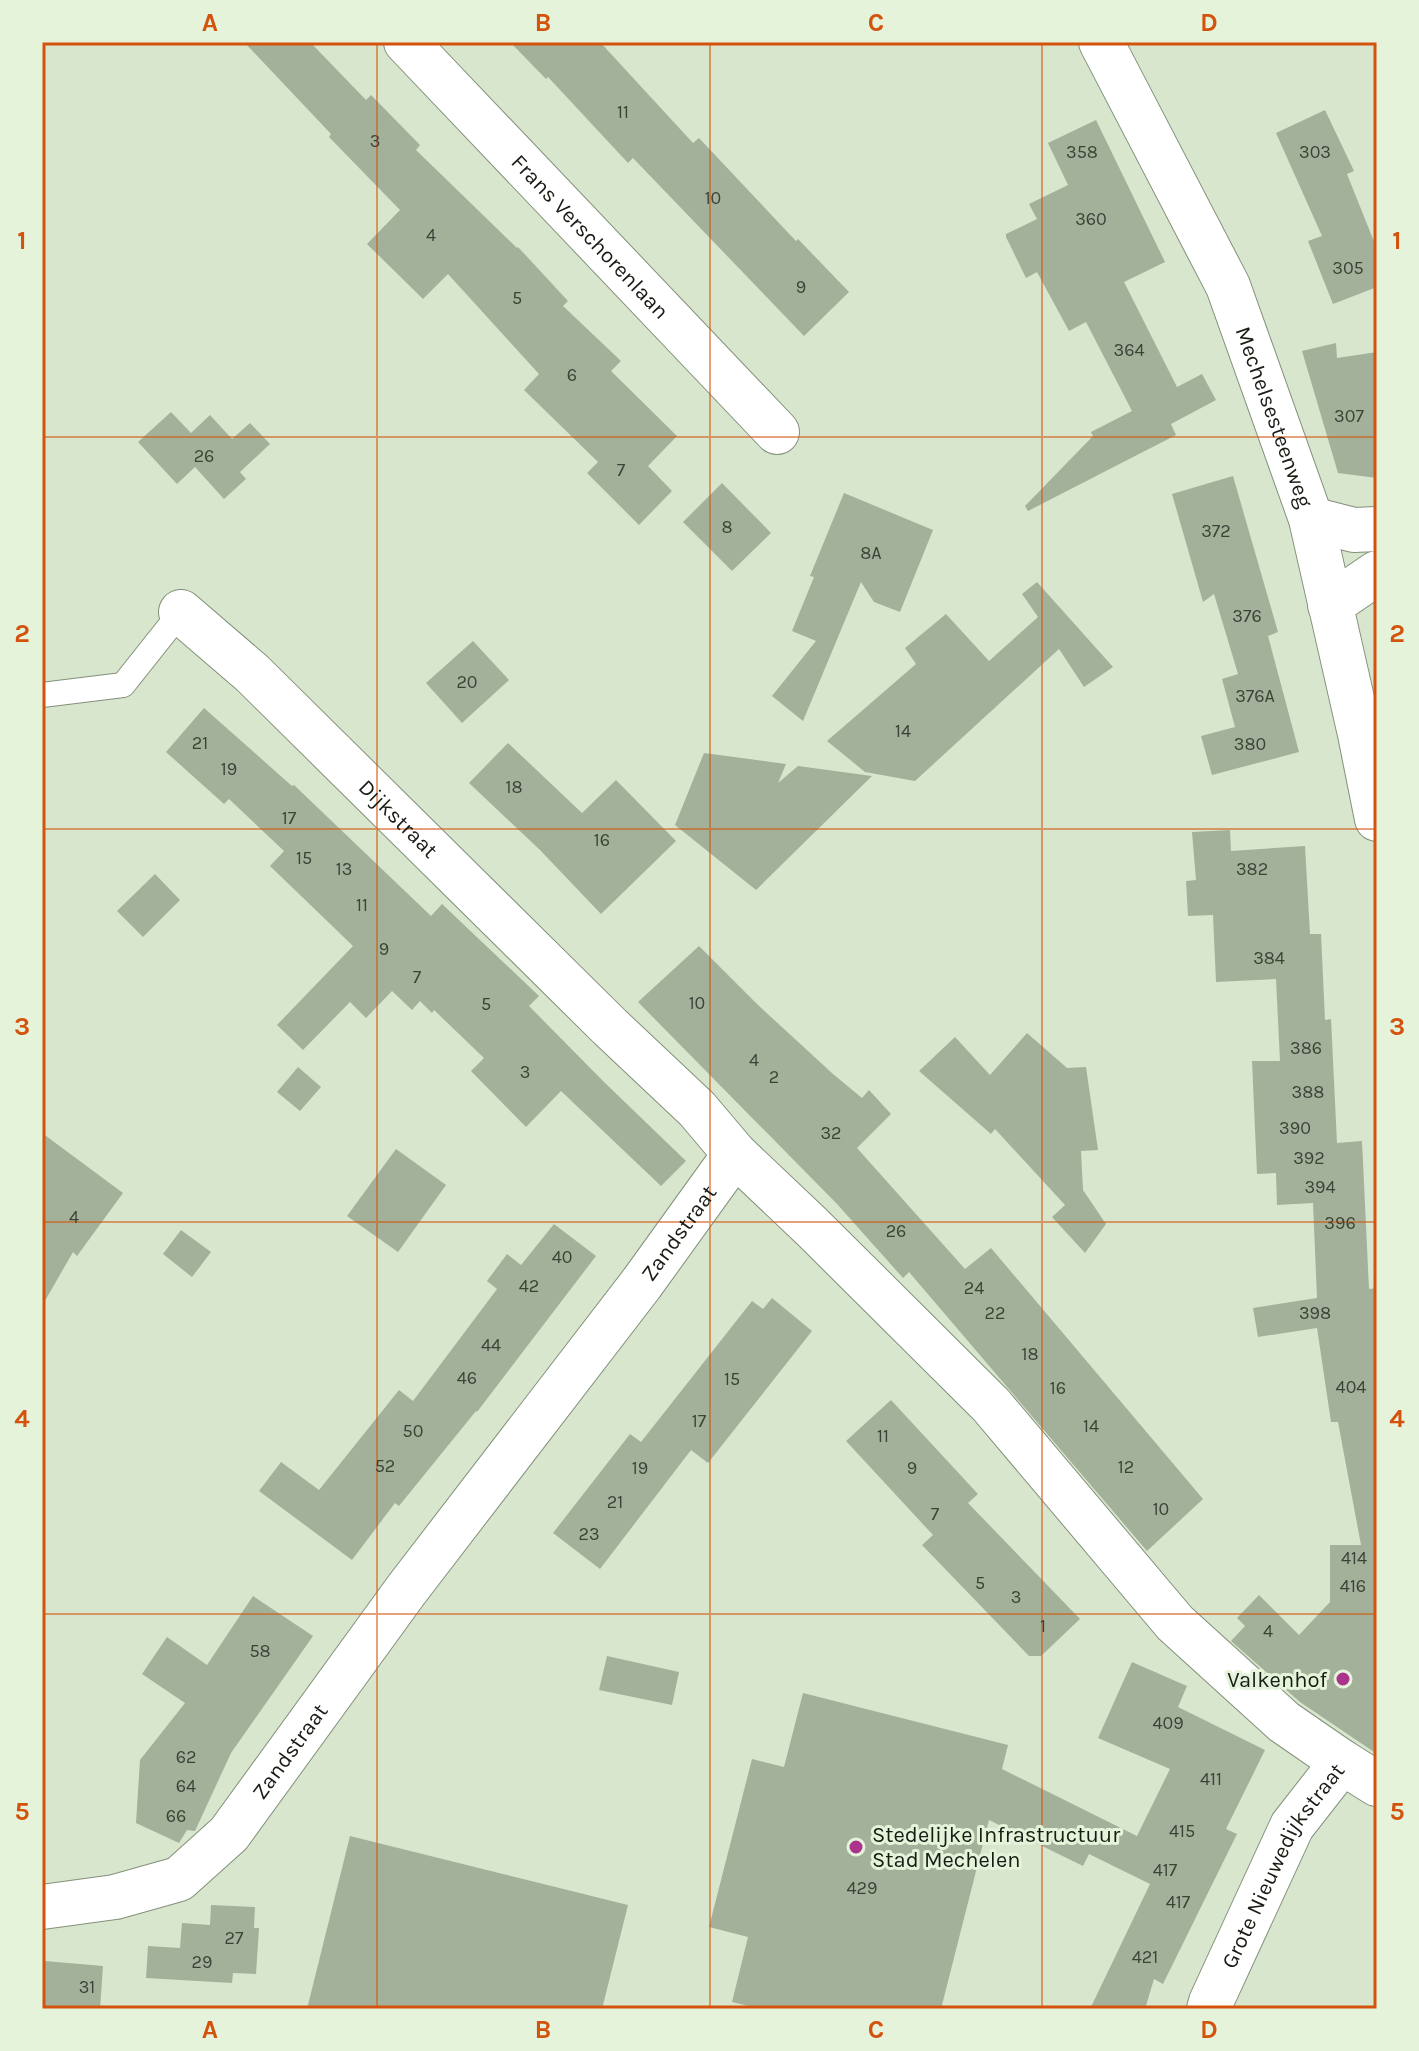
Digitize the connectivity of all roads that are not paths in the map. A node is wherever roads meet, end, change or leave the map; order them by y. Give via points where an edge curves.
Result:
1 (406, 42) edge
2 (1101, 42) edge
3 (777, 432) dead end
4 (1311, 519) junction
5 (1377, 529) edge
6 (1377, 573) edge
7 (1330, 605) junction
8 (181, 612) joint
9 (42, 695) edge
10 (1377, 819) edge
11 (735, 1154) junction
12 (1359, 1773) edge
13 (42, 1907) edge
14 (1209, 2009) edge

1 - 3 street, Frans Verschorenlaan
2 - 4 street, Mechelsesteenweg via 1228,286
4 - 5 street via 1354,530
4 - 7 street, Mechelsesteenweg
6 - 7 street
7 - 10 street, Mechelsesteenweg
8 - 9 lane, Dijkstraat via 123,685
8 - 11 street, Dijkstraat via 252,673 697,1109
11 - 12 street via 991,1405 1175,1623 1284,1722
11 - 13 street, Zandstraat via 229,1834 179,1879 115,1897
12 - 14 street, Grote Nieuwedijkstraat via 1292,1826

